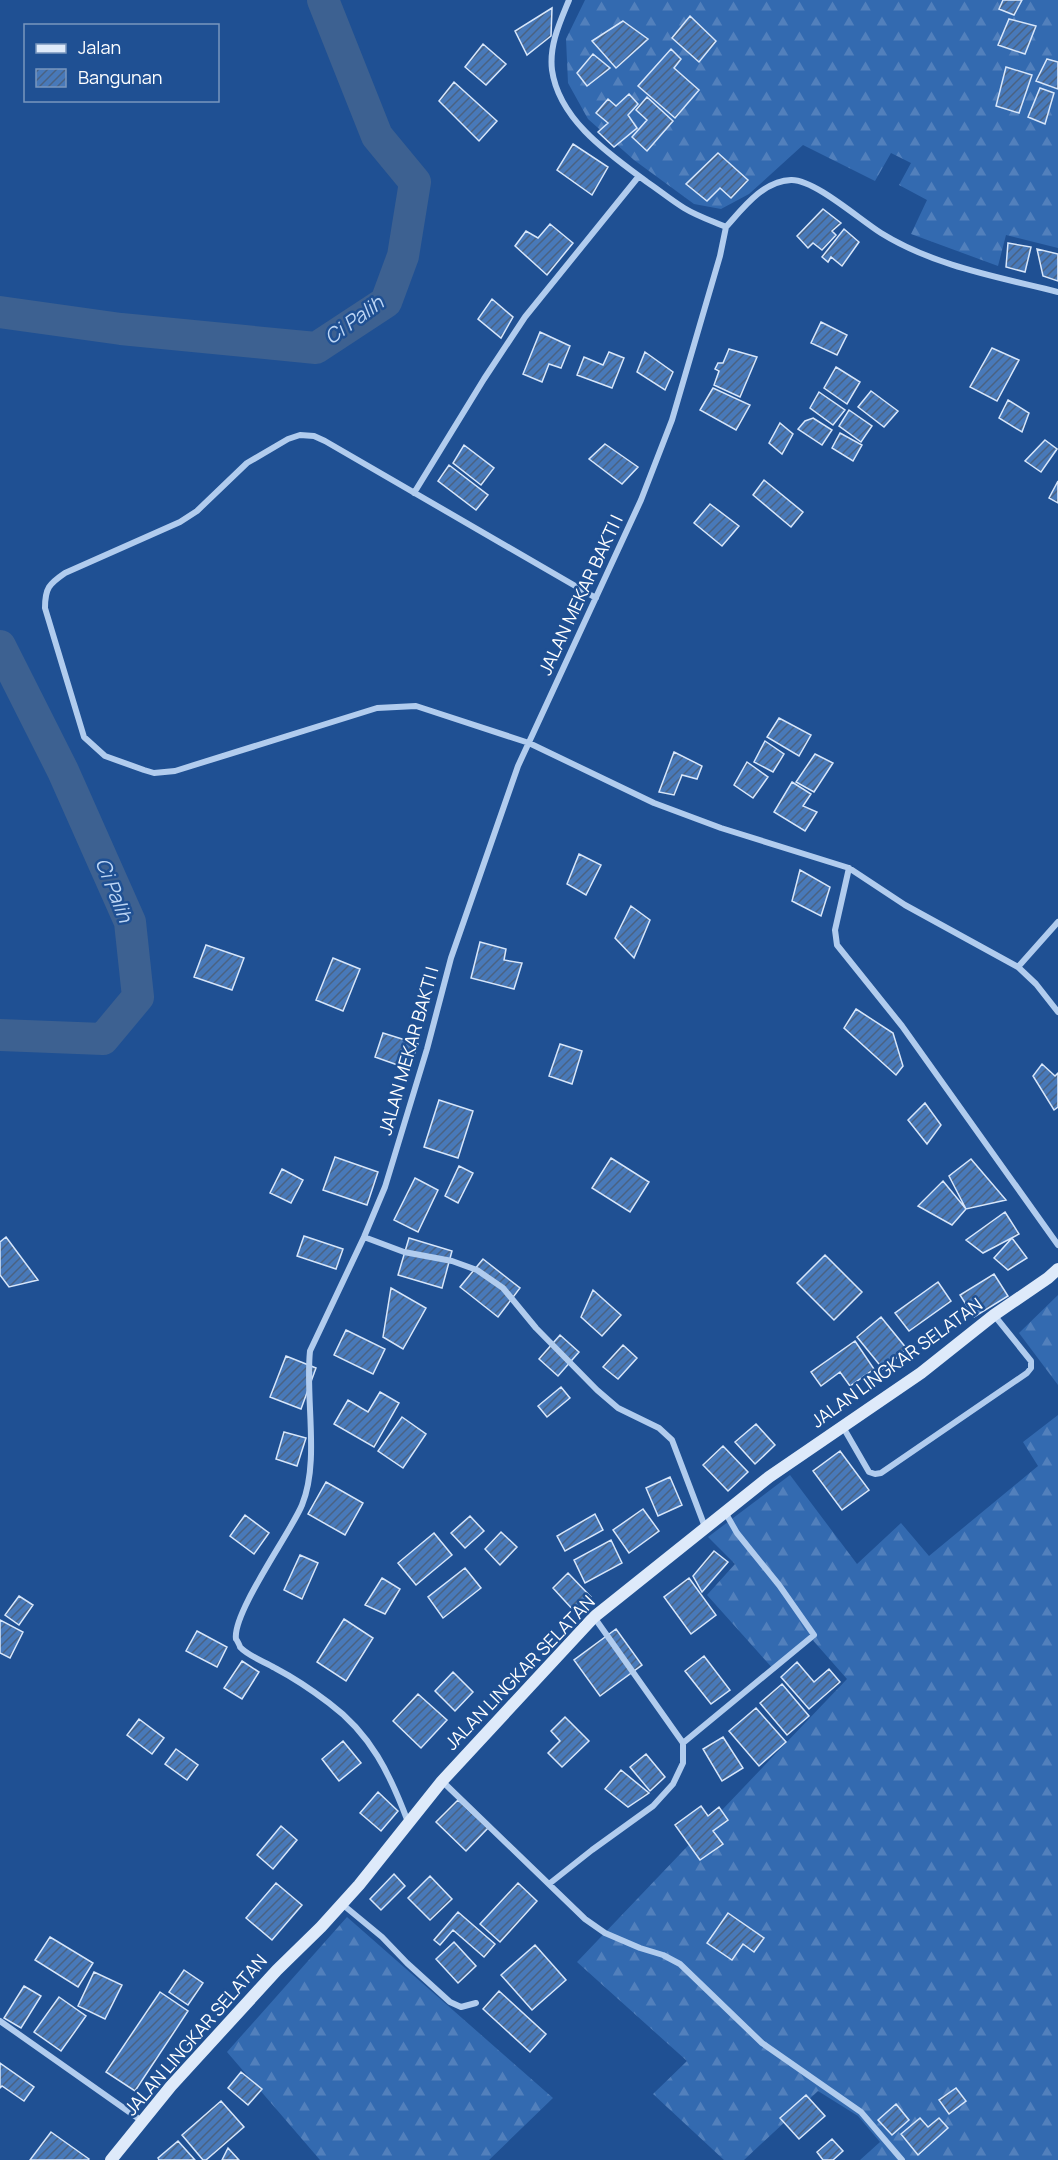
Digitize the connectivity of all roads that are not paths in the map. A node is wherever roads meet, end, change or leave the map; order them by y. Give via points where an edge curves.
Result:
1 (569, 0) edge
2 (639, 176) junction
3 (726, 227) junction
4 (1058, 292) edge
5 (414, 493) junction
6 (596, 598) junction
7 (529, 742) junction
8 (849, 868) junction
9 (1058, 922) edge
10 (1018, 967) junction
11 (1058, 1012) edge
12 (364, 1237) junction
13 (1058, 1245) edge
14 (1058, 1269) edge
15 (994, 1315) junction
16 (843, 1427) junction
17 (724, 1511) junction
18 (705, 1527) junction
19 (594, 1617) junction
20 (683, 1743) junction
21 (442, 1782) junction
22 (408, 1822) junction
23 (549, 1884) junction
24 (341, 1904) junction
25 (476, 2003) dead end
26 (0, 2021) edge
27 (143, 2121) junction
28 (111, 2160) edge
29 (902, 2160) edge

1 - 2 street via 553,45 556,88 580,126
2 - 3 street via 685,209
2 - 5 street via 525,317
3 - 4 street via 748,201 773,184 792,180 808,184 882,234 925,256
3 - 6 street, JALAN MEKAR BAKTI I via 672,420
5 - 6 street
5 - 7 street via 325,441 300,435 247,463 180,522 51,582 45,608 84,737 105,756 144,770 175,771 377,708 416,706
6 - 7 street, JALAN MEKAR BAKTI I
7 - 8 street via 654,803
7 - 12 street, JALAN MEKAR BAKTI I via 451,958 391,1166
8 - 10 street via 905,905
8 - 13 street via 835,930 837,945 902,1026
9 - 10 street
10 - 11 street
12 - 18 street via 404,1252 477,1270 503,1288 597,1390 618,1408 658,1428 672,1440
12 - 22 street, JALAN MEKAR BAKTI I via 310,1351 309,1485 302,1506 252,1594 236,1637 240,1647 331,1704 357,1728 393,1781
14 - 15 street, JALAN LINGKAR SELATAN
15 - 16 street, JALAN LINGKAR SELATAN via 921,1373
15 - 16 street via 1032,1361 1027,1373 881,1473 869,1472
16 - 17 street, JALAN LINGKAR SELATAN
17 - 18 street, JALAN LINGKAR SELATAN
17 - 20 street via 814,1635
18 - 19 street, JALAN LINGKAR SELATAN
19 - 20 street
19 - 21 street, JALAN LINGKAR SELATAN
20 - 23 street via 683,1762 673,1784 653,1806
21 - 22 street, JALAN LINGKAR SELATAN
21 - 23 street
22 - 24 street, JALAN LINGKAR SELATAN
23 - 29 street via 605,1933 680,1964 762,2043 861,2112
24 - 25 street via 450,2002 461,2007
24 - 27 street, JALAN LINGKAR SELATAN via 171,2085
26 - 27 street
27 - 28 street, JALAN LINGKAR SELATAN

